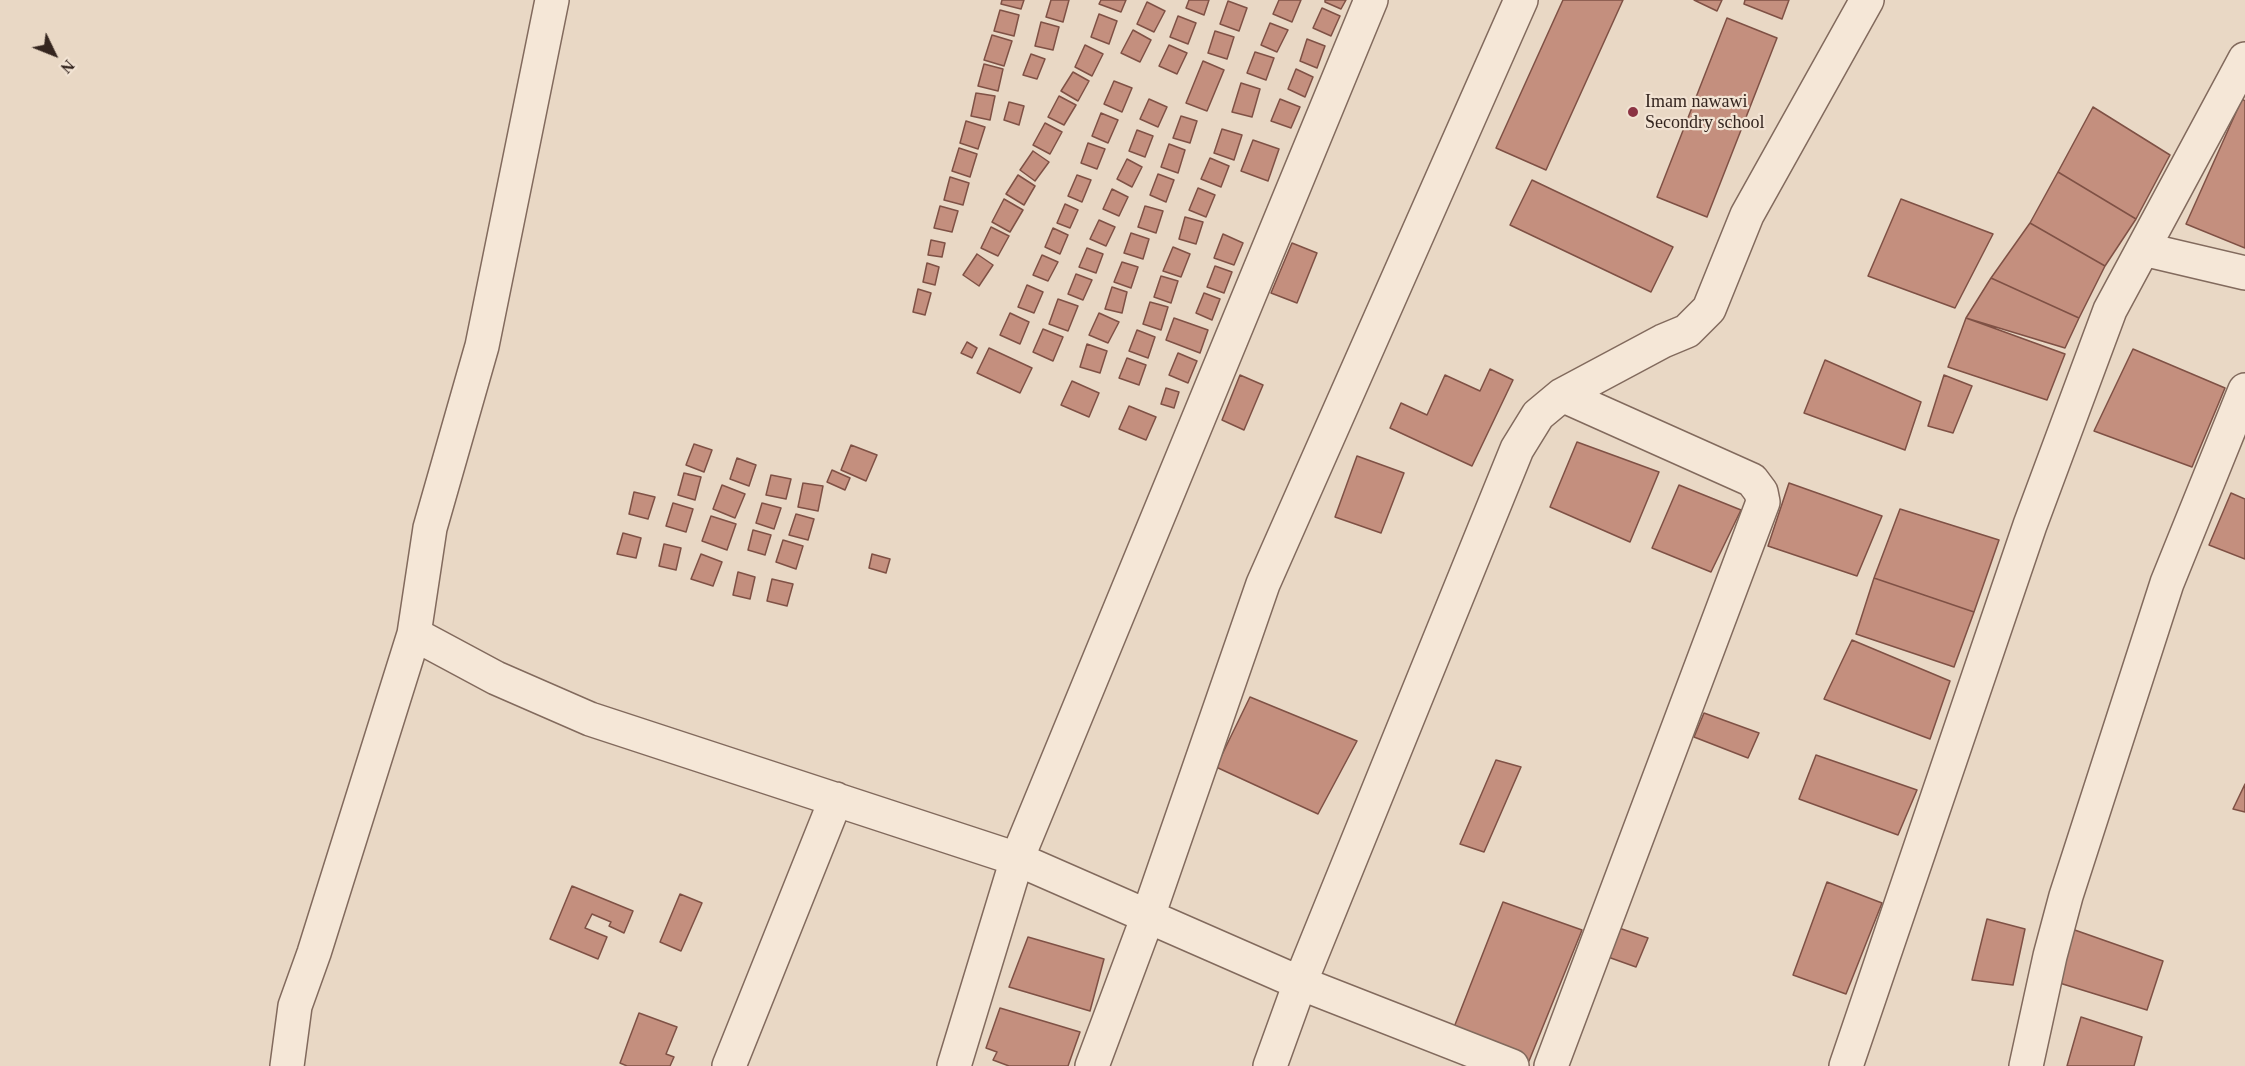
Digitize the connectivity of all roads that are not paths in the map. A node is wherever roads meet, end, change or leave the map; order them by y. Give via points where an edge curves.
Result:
1 (552, 0) edge
2 (1371, 0) edge
3 (1521, 0) edge
4 (1868, 0) edge
5 (2245, 59) edge
6 (2143, 249) junction
7 (2245, 273) edge
8 (2245, 390) edge
9 (1562, 395) junction
10 (414, 634) junction
11 (836, 799) junction
12 (1017, 859) junction
13 (1148, 916) junction
14 (1300, 983) junction
15 (287, 1066) edge
16 (729, 1066) edge
17 (954, 1066) edge
18 (1092, 1066) edge
19 (1270, 1066) edge
20 (1512, 1066) edge
21 (1551, 1066) edge
22 (1846, 1066) edge
23 (2026, 1066) edge

1 - 10 street via 482,346 430,528
2 - 12 street
3 - 13 street via 1263,585
4 - 9 street via 1747,215 1709,309 1687,331
5 - 6 street
6 - 7 street
6 - 22 street via 2110,310 2030,525
8 - 23 street via 2164,594 2067,896
9 - 14 street via 1538,415 1517,449
9 - 21 street via 1752,480 1763,502
10 - 11 street via 496,678 590,719
10 - 15 street via 295,1006
11 - 12 street
11 - 16 street
12 - 13 street
12 - 17 street
13 - 14 street
13 - 18 street
14 - 19 street
14 - 20 street

